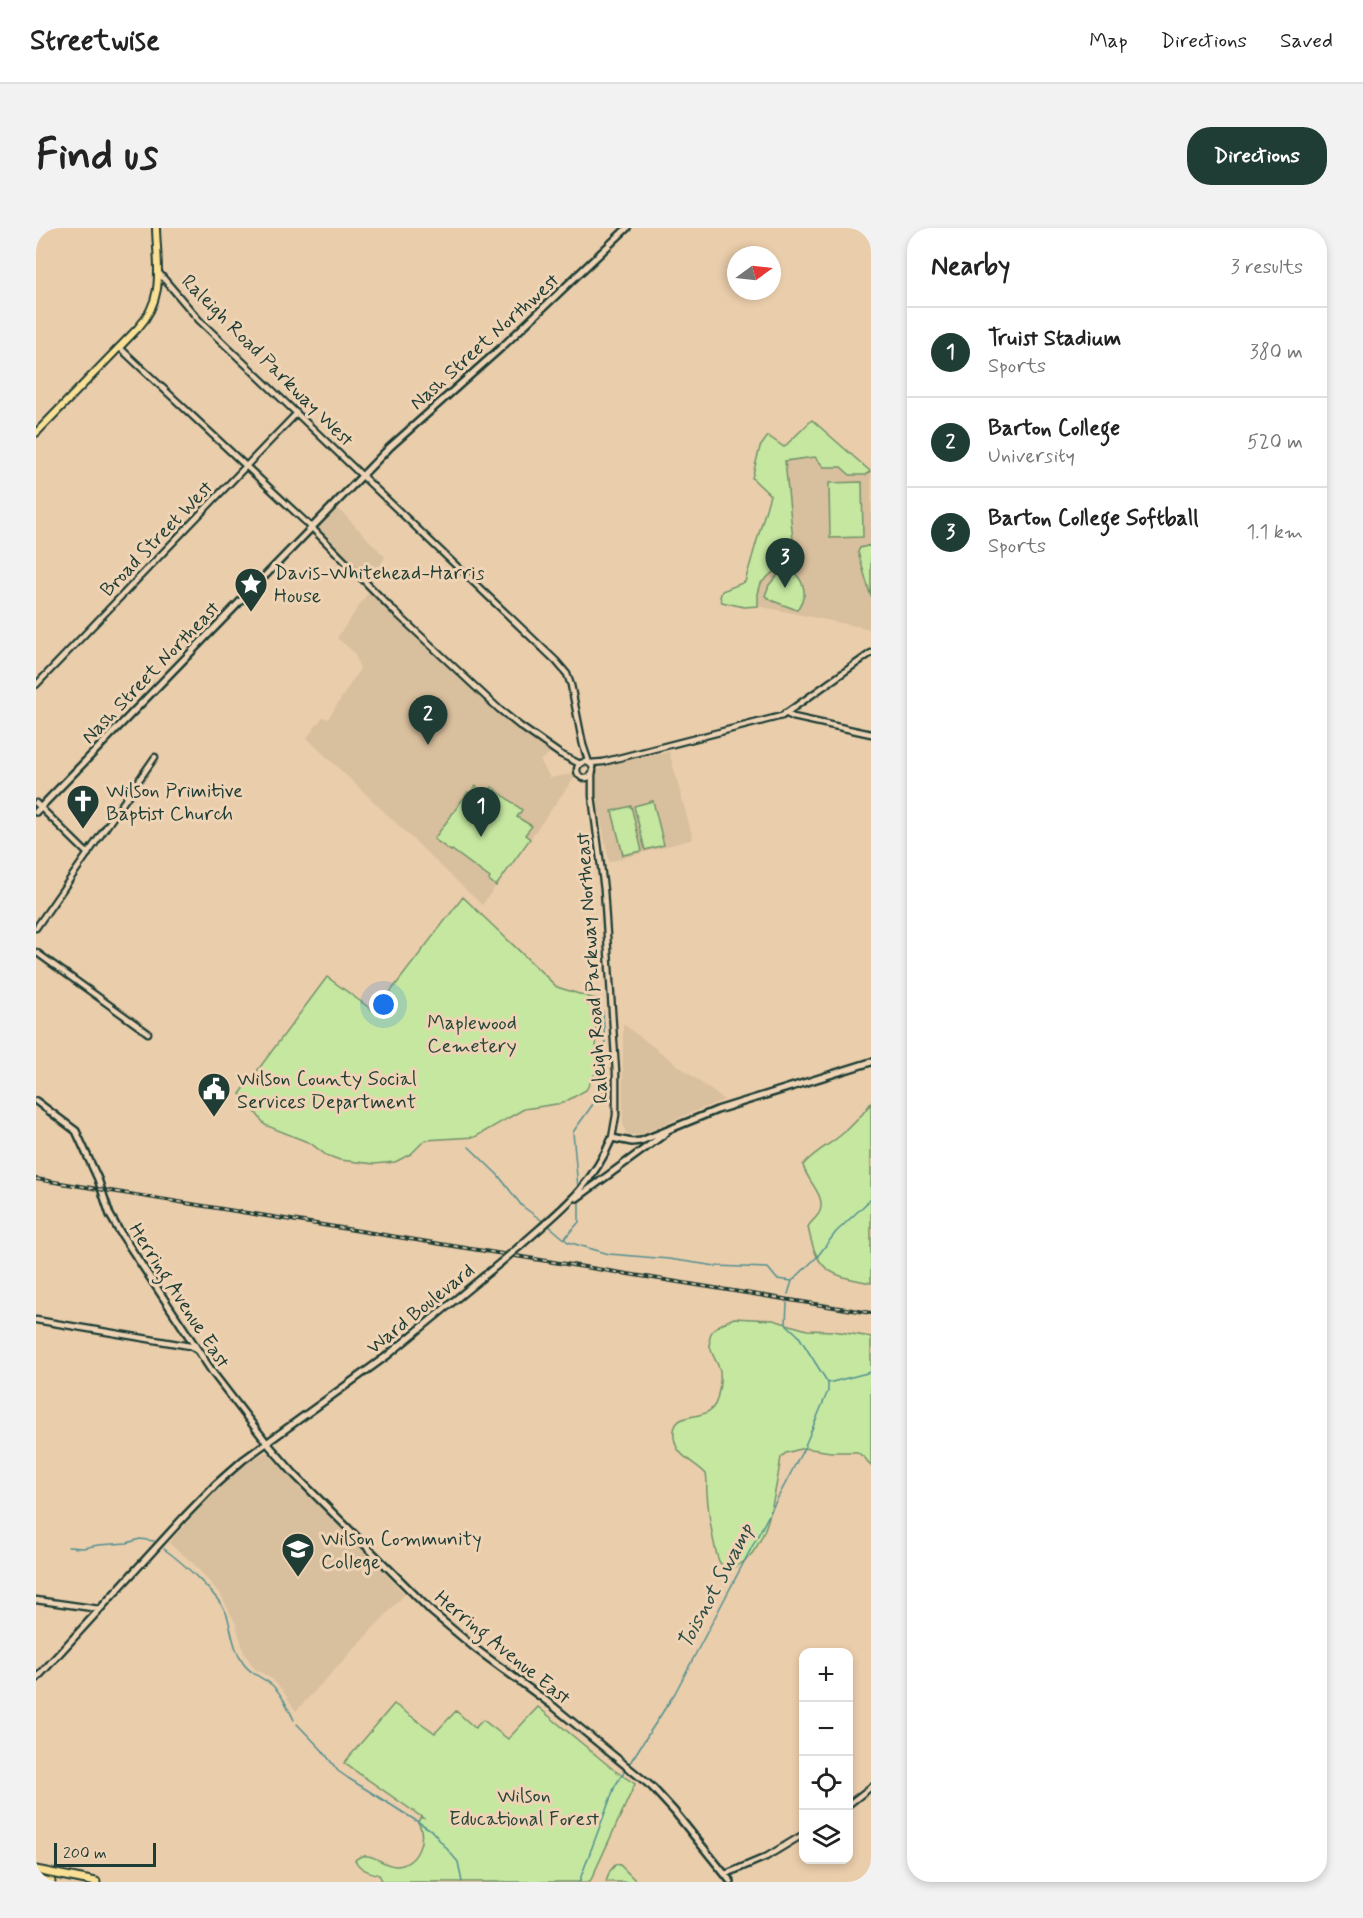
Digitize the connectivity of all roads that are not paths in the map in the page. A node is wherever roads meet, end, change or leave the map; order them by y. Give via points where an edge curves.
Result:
1 (156, 228) edge
2 (627, 228) edge
3 (159, 273) junction
4 (119, 347) junction
5 (297, 413) junction
6 (36, 433) edge
7 (246, 467) junction
8 (362, 476) junction
9 (311, 527) junction
10 (871, 652) edge
11 (36, 685) edge
12 (786, 713) junction
13 (871, 734) edge
14 (583, 745) junction
15 (563, 756) junction
16 (155, 757) dead end
17 (603, 762) junction
18 (589, 763) junction
19 (581, 764) junction
20 (578, 772) junction
21 (593, 773) junction
22 (583, 778) junction
23 (592, 796) junction
24 (38, 807) edge
25 (88, 854) junction
26 (36, 928) edge
27 (36, 952) edge
28 (148, 1033) dead end
29 (871, 1062) edge
30 (36, 1101) edge
31 (680, 1124) junction
32 (612, 1138) junction
33 (569, 1204) junction
34 (36, 1320) edge
35 (197, 1350) junction
36 (267, 1443) junction
37 (36, 1600) edge
38 (99, 1610) junction
39 (36, 1679) edge
40 (871, 1787) edge
41 (853, 1802) edge
42 (799, 1837) edge
43 (36, 1870) edge
44 (726, 1874) junction
45 (36, 1879) edge
46 (51, 1882) edge
47 (96, 1882) edge
48 (731, 1882) edge

1 - 3 main road, Raleigh Road Parkway West
2 - 8 main road, Nash Street Northwest
3 - 4 main road via 151,311
3 - 5 street, Raleigh Road Parkway West via 199,320
4 - 6 main road
4 - 7 street
5 - 7 street, Broad Street West
5 - 8 street, Raleigh Road Parkway West
7 - 9 street
7 - 11 street, Broad Street West
8 - 9 main road, Nash Street Northwest
8 - 14 street, Raleigh Road Parkway West via 567,674
9 - 15 street via 499,709
9 - 24 main road, Nash Street Northeast
10 - 12 street
12 - 13 street
12 - 17 street
14 - 18 street
14 - 19 street
15 - 19 street
15 - 20 street
16 - 25 street
17 - 18 street
17 - 21 street
18 - 19 street
18 - 21 street
19 - 20 street
20 - 22 street
21 - 22 street
21 - 23 street, Raleigh Road Parkway Northeast
22 - 23 street, Raleigh Road Parkway Northeast
23 - 32 street, Raleigh Road Parkway Northeast via 604,890 616,1072
24 - 25 street
25 - 26 street
27 - 28 street
29 - 31 main road
30 - 35 main road, Herring Avenue East via 76,1131 110,1215
31 - 32 main road via 641,1141
31 - 33 main road
32 - 33 main road, Ward Boulevard via 598,1167
33 - 36 main road, Ward Boulevard, bridge via 388,1355
34 - 35 street
35 - 36 main road, Herring Avenue East
36 - 38 main road, Ward Boulevard via 216,1484
36 - 44 main road, Herring Avenue East via 432,1612 639,1775
37 - 38 street
38 - 39 main road, Ward Boulevard
40 - 41 street
42 - 44 street
43 - 47 highway
44 - 48 main road, Herring Avenue East
45 - 46 highway

